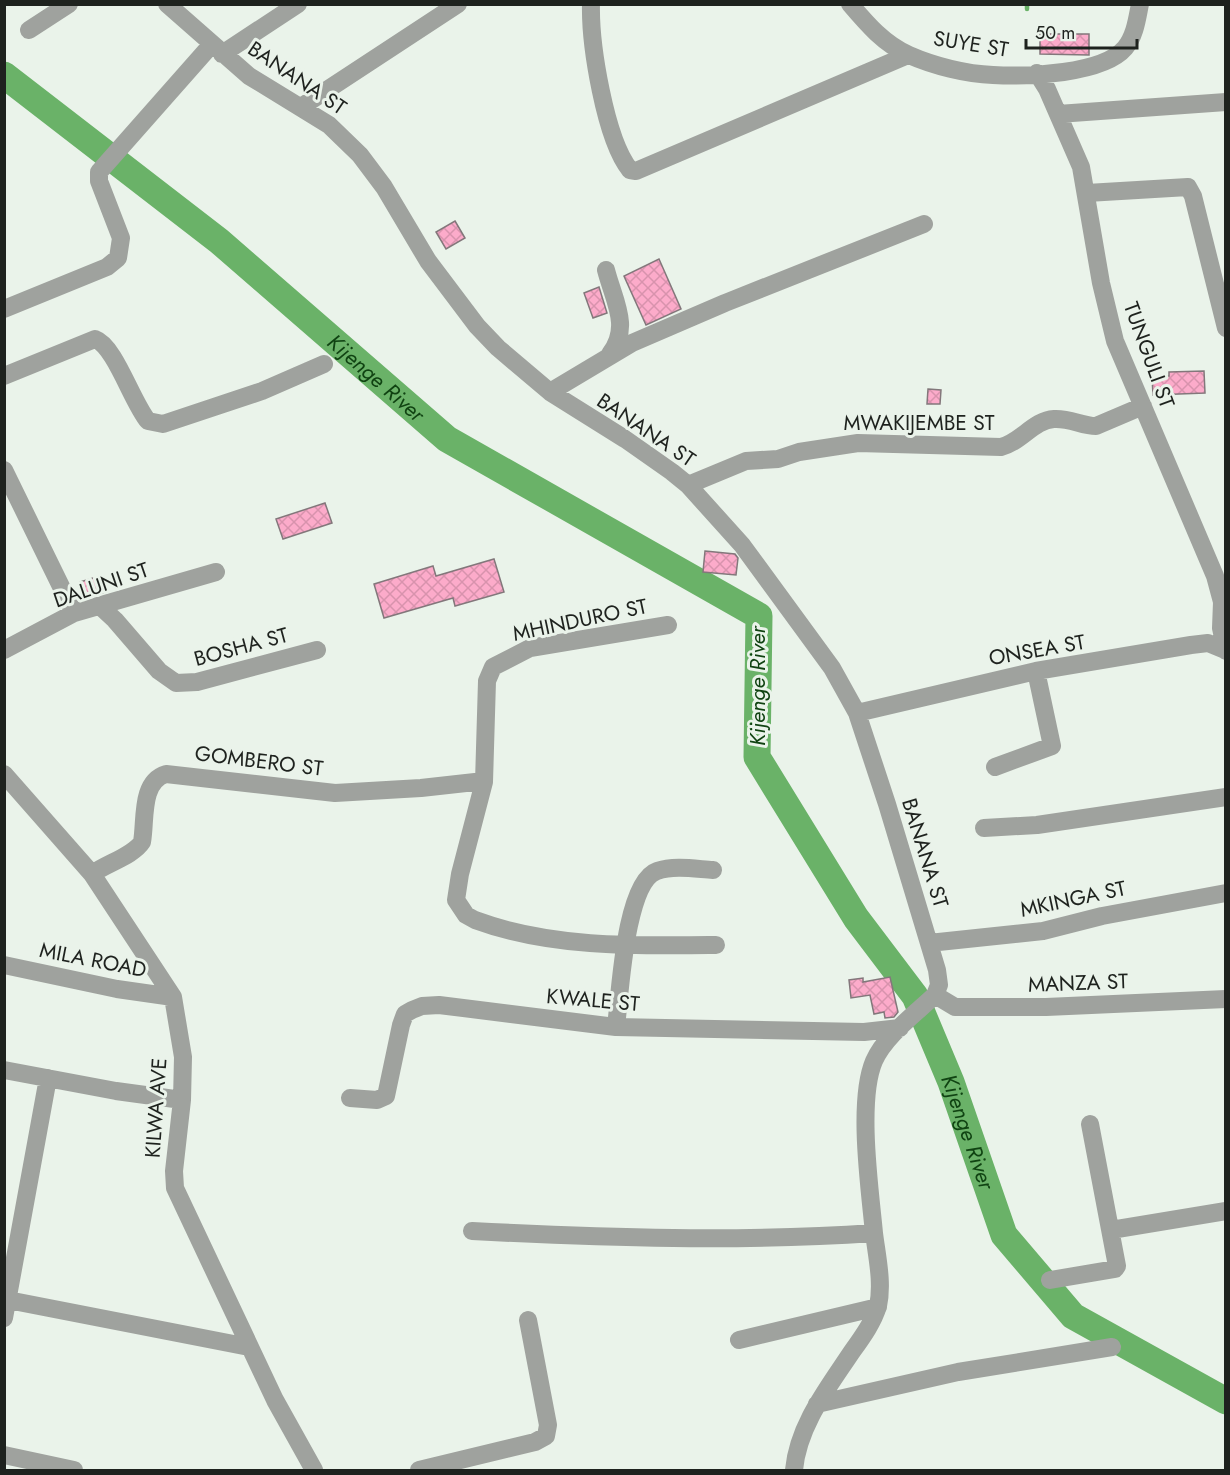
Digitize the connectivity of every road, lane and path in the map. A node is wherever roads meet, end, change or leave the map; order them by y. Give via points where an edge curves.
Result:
1 (69, 4) edge
2 (167, 4) edge
3 (298, 4) edge
4 (591, 4) edge
5 (850, 4) edge
6 (1140, 4) edge
7 (455, 5) edge
8 (29, 30) dead end
9 (217, 49) junction
10 (908, 55) junction
11 (1037, 73) junction
12 (1226, 102) edge
13 (302, 107) junction
14 (1058, 114) junction
15 (1087, 193) junction
16 (924, 224) dead end
17 (606, 270) dead end
18 (1221, 279) edge
19 (4, 309) edge
20 (1226, 328) edge
21 (610, 354) junction
22 (324, 364) dead end
23 (4, 376) edge
24 (550, 392) junction
25 (1143, 406) junction
26 (4, 470) edge
27 (688, 485) junction
28 (216, 572) dead end
29 (101, 607) junction
30 (74, 613) junction
31 (668, 625) dead end
32 (4, 650) edge
33 (317, 650) dead end
34 (1225, 650) edge
35 (1036, 671) junction
36 (857, 713) junction
37 (995, 767) dead end
38 (4, 774) edge
39 (484, 781) junction
40 (1226, 797) edge
41 (984, 828) dead end
42 (713, 870) dead end
43 (93, 874) junction
44 (1226, 893) edge
45 (929, 943) junction
46 (716, 945) dead end
47 (627, 946) junction
48 (4, 965) edge
49 (173, 997) junction
50 (932, 998) junction
51 (1226, 999) edge
52 (905, 1023) junction
53 (616, 1027) junction
54 (4, 1070) edge
55 (48, 1078) junction
56 (350, 1098) dead end
57 (182, 1100) junction
58 (1090, 1124) dead end
59 (1226, 1212) edge
60 (1111, 1230) junction
61 (472, 1231) dead end
62 (874, 1233) junction
63 (1050, 1280) dead end
64 (878, 1307) junction
65 (6, 1309) edge
66 (528, 1320) dead end
67 (739, 1340) dead end
68 (249, 1347) junction
69 (1112, 1347) dead end
70 (817, 1404) junction
71 (4, 1455) edge
72 (74, 1470) edge
73 (314, 1470) edge
74 (419, 1470) edge
75 (794, 1470) edge

1 - 8 street
2 - 9 street, BANANA ST
3 - 9 street
4 - 10 street via 595,56 615,147 630,170 636,171
5 - 10 street, SUYE ST via 882,39
6 - 11 street, SUYE ST via 1134,30 1116,55 1098,67
7 - 13 street
9 - 13 street, BANANA ST via 249,76
9 - 19 street via 99,172 121,238 118,258 107,267
10 - 11 street, SUYE ST via 948,68 993,75
11 - 14 street, TUNGULI ST
12 - 14 street
13 - 24 street, BANANA ST via 329,125 360,155 428,261 477,326
14 - 15 street, TUNGULI ST via 1081,167
15 - 18 street via 1188,187
15 - 25 street, TUNGULI ST via 1115,341
16 - 21 street via 725,303
17 - 21 street via 622,329
18 - 20 street
21 - 24 street
22 - 23 street via 262,391 163,424 148,421 137,408 106,346 95,339
24 - 27 street, BANANA ST via 653,457
25 - 27 street, MWAKIJEMBE ST via 1096,426 1076,420 1046,420 1001,447 837,445 778,459 746,461
25 - 34 street, TUNGULI ST via 1215,576 1222,602
26 - 30 street
27 - 36 street, BANANA ST via 757,564 832,668
28 - 29 street, DALUNI ST
29 - 30 street, DALUNI ST
29 - 33 street, BOSHA ST via 159,671 176,683 197,682
30 - 32 street, DALUNI ST
31 - 39 street, MHINDURO ST via 530,648 493,667 487,681
34 - 35 street, ONSEA ST via 1215,644 1200,644
35 - 36 street, ONSEA ST
35 - 37 street via 1053,746
36 - 45 street, BANANA ST
38 - 43 street, KILWA AVE
39 - 43 street, GOMBERO ST via 335,793 166,774 159,776 149,789 144,836 138,849
39 - 47 street, MHINDURO ST via 456,894 466,915 536,936
40 - 41 street via 1037,825
42 - 47 street via 671,869 649,876 634,900
43 - 49 street, KILWA AVE
44 - 45 street, MKINGA ST via 1043,931
45 - 50 street, BANANA ST via 939,985
46 - 47 street, MHINDURO ST
47 - 53 street
48 - 49 street, MILA ROAD
49 - 57 street, KILWA AVE via 183,1056
50 - 51 street, MANZA ST via 955,1007
50 - 52 street
52 - 53 street, KWALE ST via 864,1032
52 - 62 street via 873,1062 867,1095
53 - 56 street, KWALE ST via 422,1006 405,1014 400,1024 386,1096 377,1100
54 - 55 street
55 - 57 street
55 - 65 street
57 - 68 street, KILWA AVE via 175,1188
58 - 60 street
59 - 60 street
60 - 63 street via 1115,1269
61 - 62 street via 610,1238 751,1239
62 - 64 street
64 - 67 street
64 - 70 street via 865,1334
65 - 68 street
66 - 74 street via 548,1425 546,1436 536,1442
68 - 73 street, KILWA AVE
69 - 70 street via 958,1372
70 - 75 street via 799,1446
71 - 72 street

